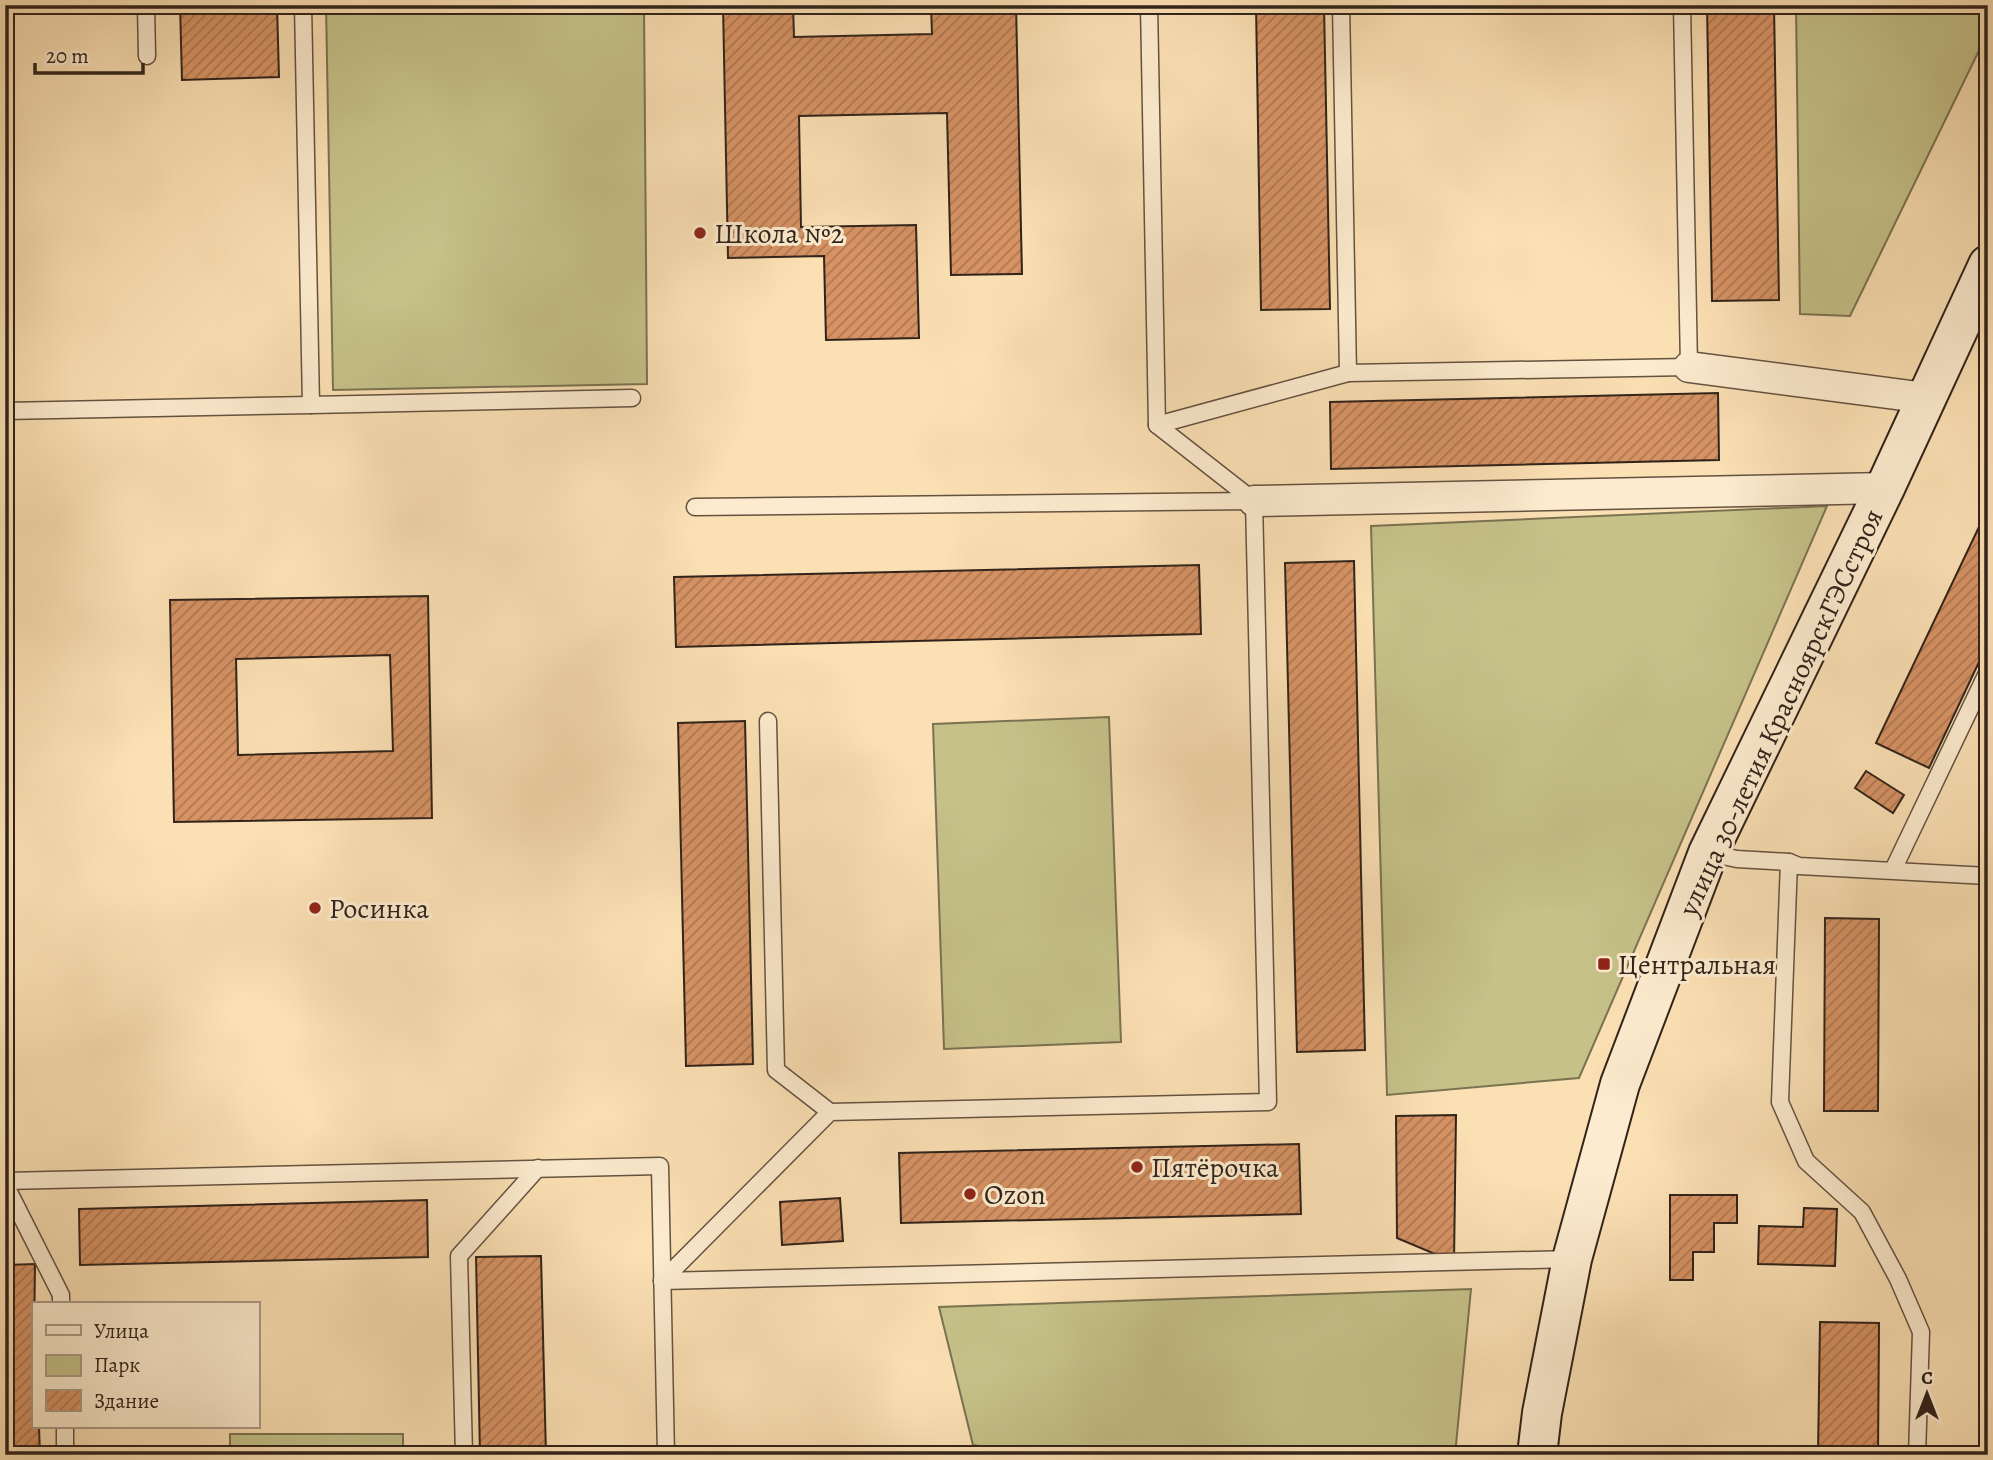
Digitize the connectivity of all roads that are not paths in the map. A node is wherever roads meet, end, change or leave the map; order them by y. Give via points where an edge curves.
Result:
1 (146, 5) edge
2 (303, 5) edge
3 (1149, 5) edge
4 (1341, 5) edge
5 (1682, 5) edge
6 (147, 56) dead end
7 (1988, 265) edge
8 (1689, 367) junction
9 (1348, 373) junction
10 (632, 398) dead end
11 (1926, 398) junction
12 (311, 405) junction
13 (5, 411) edge
14 (1157, 425) junction
15 (1885, 488) junction
16 (1254, 501) junction
17 (695, 507) dead end
18 (1988, 671) edge
19 (768, 721) dead end
20 (1708, 852) junction
21 (1788, 862) junction
22 (1893, 870) junction
23 (1988, 876) edge
24 (830, 1112) junction
25 (538, 1168) junction
26 (5, 1182) edge
27 (1572, 1259) junction
28 (662, 1281) junction
29 (61, 1302) edge
30 (65, 1428) edge
31 (65, 1455) edge
32 (464, 1455) edge
33 (666, 1455) edge
34 (1537, 1455) edge
35 (1917, 1455) edge

1 - 6 lane
2 - 12 lane
3 - 14 lane
4 - 9 lane
5 - 8 lane
7 - 11 main road, улица 30-летия КрасноярскГЭСстроя
8 - 9 lane
8 - 11 street
9 - 14 lane
10 - 12 lane
11 - 15 main road, улица 30-летия КрасноярскГЭСстроя
12 - 13 lane
14 - 16 lane
15 - 16 street
15 - 20 main road, улица 30-летия КрасноярскГЭСстроя
16 - 17 lane
16 - 24 lane via 1268,1102
18 - 22 lane
19 - 24 lane via 776,1070
20 - 21 lane
20 - 27 main road, улица 30-летия КрасноярскГЭСстроя via 1620,1084
21 - 22 lane
21 - 35 lane via 1780,1102 1806,1161 1862,1212 1921,1332
22 - 23 lane
24 - 28 lane
25 - 26 lane
25 - 28 lane via 660,1166
25 - 32 lane via 459,1256
26 - 29 lane
27 - 28 lane
27 - 34 main road, улица 30-летия КрасноярскГЭСстроя
28 - 33 lane
30 - 31 lane

